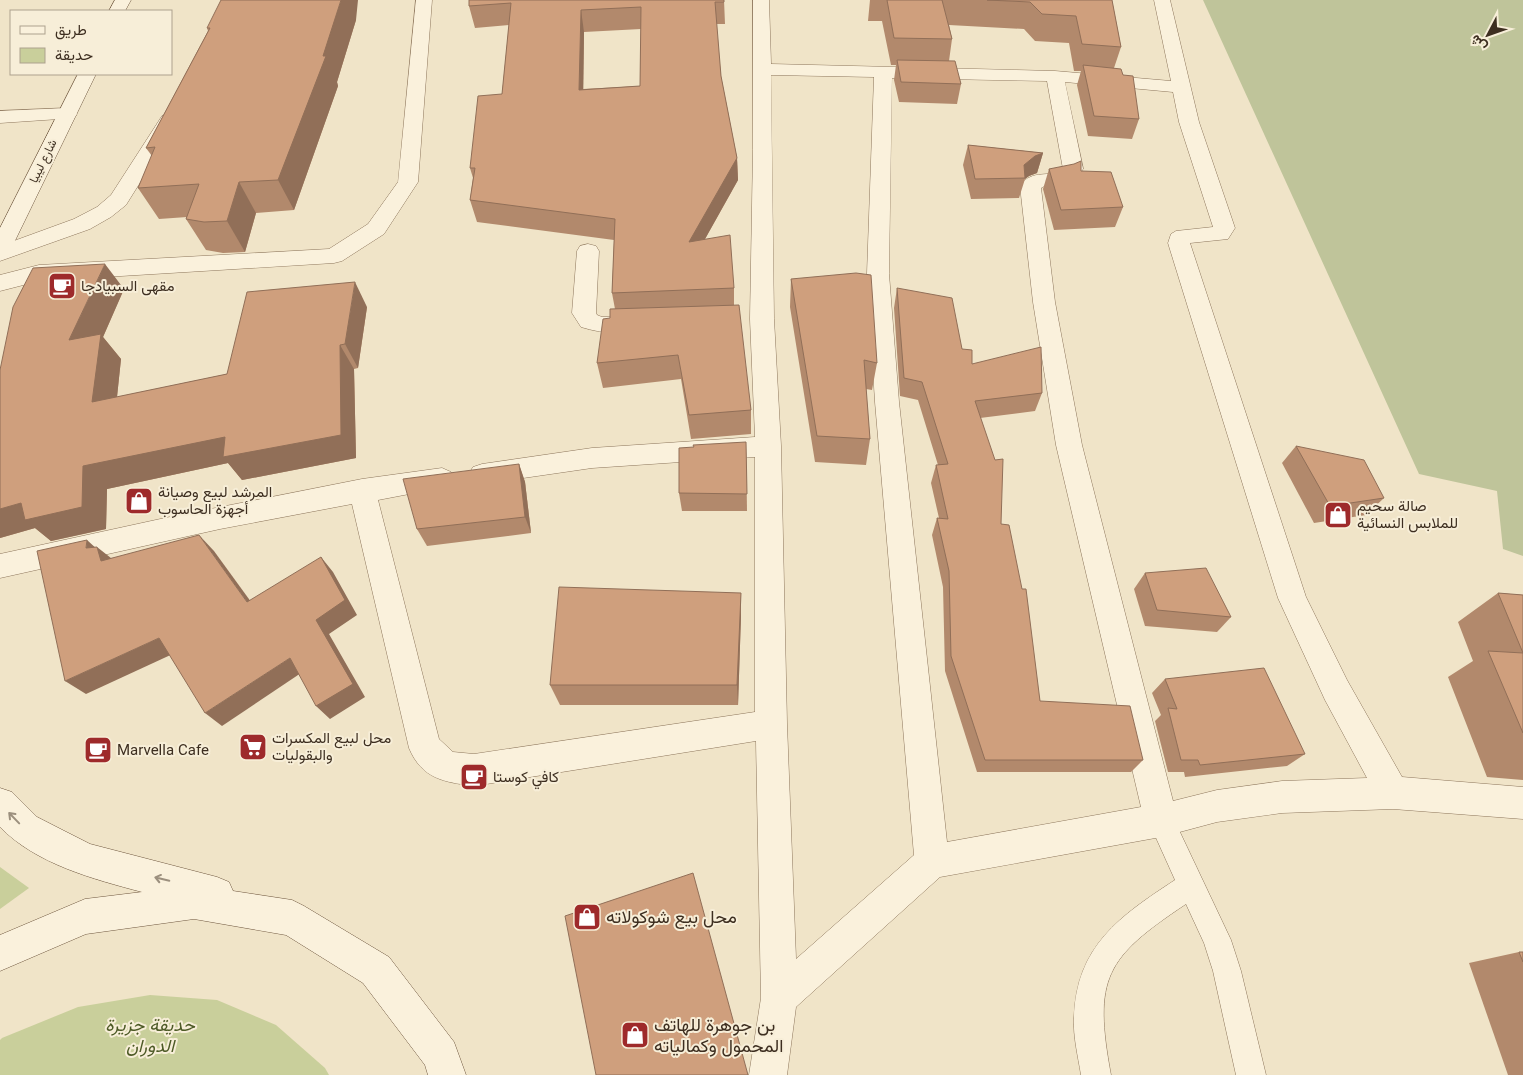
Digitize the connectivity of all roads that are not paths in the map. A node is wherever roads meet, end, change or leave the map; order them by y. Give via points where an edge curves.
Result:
1 (424, 0) edge
2 (761, 0) edge
3 (1162, 0) edge
4 (762, 69) junction
5 (883, 71) junction
6 (86, 75) edge
7 (1055, 76) junction
8 (1180, 87) junction
9 (180, 100) edge
10 (67, 114) junction
11 (0, 117) edge
12 (7, 223) edge
13 (0, 249) edge
14 (588, 251) dead end
15 (0, 254) edge
16 (0, 283) edge
17 (658, 323) edge
18 (768, 446) junction
19 (362, 490) junction
20 (0, 566) edge
21 (771, 724) junction
22 (1393, 793) junction
23 (1523, 803) edge
24 (0, 804) edge
25 (1161, 820) junction
26 (932, 862) junction
27 (1191, 885) junction
28 (292, 918) junction
29 (0, 953) edge
30 (779, 998) junction
31 (447, 1075) edge
32 (768, 1075) edge
33 (1096, 1075) edge
34 (1251, 1075) edge

1 - 16 street via 408,182 376,229 334,256 39,273
2 - 4 street
3 - 8 street
4 - 5 street
4 - 18 street via 753,319
5 - 7 street
5 - 26 street via 878,274 887,402
6 - 10 street, شارع ليبيا
7 - 8 street
7 - 25 street via 1073,169 1064,178 1038,180 1030,186 1044,302 1069,445
8 - 22 street via 1224,228 1220,234 1184,236 1179,243 1292,598 1336,690
9 - 15 street via 119,200 82,224
10 - 11 street
10 - 12 street, شارع ليبيا
12 - 13 street, شارع ليبيا
14 - 17 street via 584,313 589,321 602,325
18 - 19 street via 592,458
18 - 21 street
19 - 20 street via 197,522
19 - 21 street via 425,748 446,767 474,770
21 - 30 street
22 - 23 street
22 - 25 street via 1282,797 1217,806
28 -> 24 street via 196,887 85,860 25,829
25 - 26 street
25 - 27 lane
26 - 30 street
27 - 33 lane via 1132,925 1108,949 1092,979 1088,1018
27 - 34 lane via 1225,963
28 - 29 street via 194,902 85,917
28 - 31 street via 376,970 441,1055
30 - 32 street

